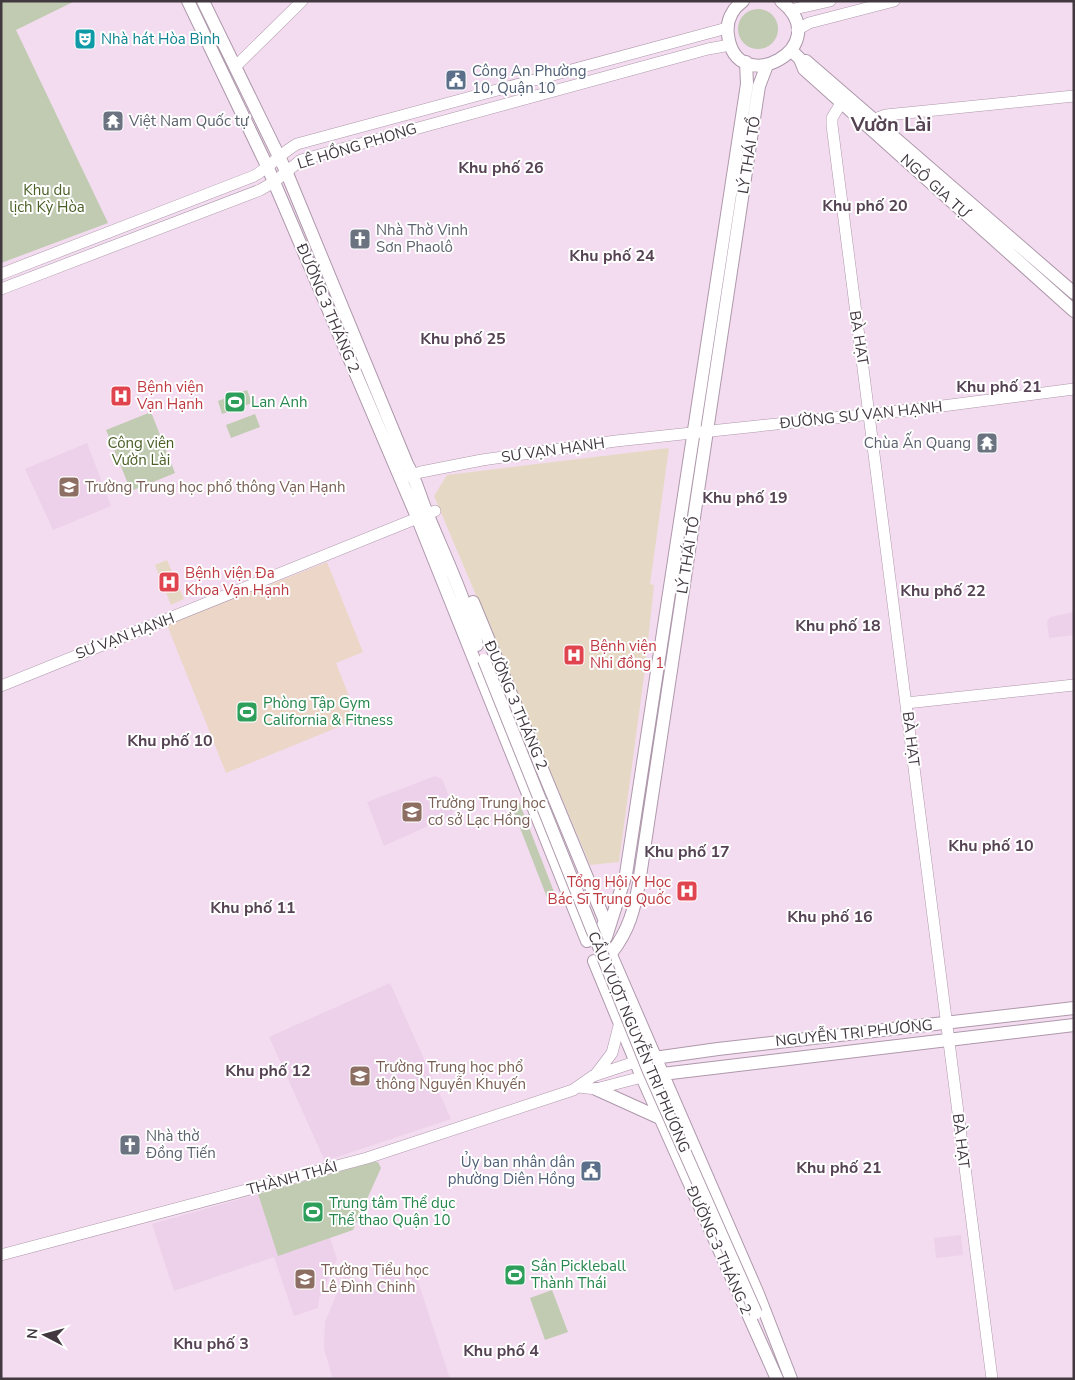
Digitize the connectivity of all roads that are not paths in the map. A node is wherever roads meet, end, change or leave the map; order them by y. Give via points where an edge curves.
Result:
1 (188, 1) edge
2 (203, 1) edge
3 (302, 1) edge
4 (830, 1) edge
5 (894, 1) edge
6 (735, 4) edge
7 (786, 6) edge
8 (727, 28) junction
9 (797, 30) junction
10 (730, 45) junction
11 (796, 54) junction
12 (746, 62) junction
13 (767, 65) junction
14 (236, 67) junction
15 (1074, 96) edge
16 (841, 102) junction
17 (875, 119) junction
18 (279, 156) junction
19 (268, 168) junction
20 (286, 171) junction
21 (274, 182) junction
22 (1, 274) edge
23 (1, 289) edge
24 (1074, 293) edge
25 (1074, 311) edge
26 (1074, 389) edge
27 (869, 414) junction
28 (707, 432) junction
29 (693, 434) junction
30 (407, 476) junction
31 (426, 514) junction
32 (467, 599) junction
33 (465, 617) junction
34 (477, 645) joint
35 (1074, 685) edge
36 (1, 686) edge
37 (906, 703) junction
38 (649, 722) junction
39 (662, 724) junction
40 (528, 742) junction
41 (591, 897) junction
42 (617, 905) junction
43 (603, 934) junction
44 (587, 941) junction
45 (611, 954) junction
46 (594, 961) junction
47 (1074, 1008) edge
48 (620, 1022) junction
49 (947, 1023) junction
50 (1074, 1025) edge
51 (949, 1040) junction
52 (654, 1058) junction
53 (635, 1062) junction
54 (661, 1074) junction
55 (594, 1076) junction
56 (642, 1077) junction
57 (579, 1087) junction
58 (596, 1089) junction
59 (660, 1118) junction
60 (1, 1256) edge
61 (732, 1290) junction
62 (762, 1325) joint
63 (751, 1342) dead end
64 (776, 1359) junction
65 (777, 1379) edge
66 (791, 1379) edge
67 (992, 1379) edge

1 - 19 main road, ĐƯỜNG 3 THÁNG 2
2 - 14 main road, ĐƯỜNG 3 THÁNG 2
3 - 14 street
4 - 7 street
5 - 9 street via 809,23
6 - 8 main road
7 - 9 main road
8 - 10 main road
8 - 18 street, LÊ HỒNG PHONG via 318,137 297,144
9 - 11 main road
10 - 12 main road
10 - 20 street, LÊ HỒNG PHONG via 301,160
11 - 13 main road
11 - 16 main road, NGÔ GIA TỰ via 804,69
11 - 17 main road, NGÔ GIA TỰ
12 - 13 main road
12 - 29 main road, LÝ THÁI TỔ via 747,84
13 - 28 main road, LÝ THÁI TỔ via 758,91
14 - 18 main road, ĐƯỜNG 3 THÁNG 2
15 - 17 street via 886,115
16 - 25 main road, NGÔ GIA TỰ
16 - 27 street, BÀ HẠT via 832,118 832,125
17 - 24 main road, NGÔ GIA TỰ
18 - 19 street, LÊ HỒNG PHONG
18 - 20 main road, ĐƯỜNG 3 THÁNG 2
19 - 21 main road, ĐƯỜNG 3 THÁNG 2
19 - 22 street, LÊ HỒNG PHONG
20 - 21 street, LÊ HỒNG PHONG
20 - 30 main road, ĐƯỜNG 3 THÁNG 2 via 403,456
21 - 23 street, LÊ HỒNG PHONG
21 - 30 main road, ĐƯỜNG 3 THÁNG 2
26 - 27 street, ĐƯỜNG SƯ VẠN HẠNH
27 - 28 street, ĐƯỜNG SƯ VẠN HẠNH
27 - 37 street, BÀ HẠT
28 - 29 street, SƯ VẠN HẠNH
28 - 39 main road, LÝ THÁI TỔ
29 - 30 street, SƯ VẠN HẠNH via 482,460
29 - 38 main road, LÝ THÁI TỔ
30 - 31 main road, ĐƯỜNG 3 THÁNG 2
30 - 31 main road, ĐƯỜNG 3 THÁNG 2 via 416,488
31 - 32 main road, ĐƯỜNG 3 THÁNG 2
31 - 33 main road, ĐƯỜNG 3 THÁNG 2
31 - 36 street, SƯ VẠN HẠNH
32 - 33 main road, ĐƯỜNG 3 THÁNG 2
32 - 40 main road, ĐƯỜNG 3 THÁNG 2
33 - 34 main road, ĐƯỜNG 3 THÁNG 2
33 - 40 main road, ĐƯỜNG 3 THÁNG 2
33 - 44 main road, ĐƯỜNG 3 THÁNG 2 via 482,684
34 - 62 main road, CẦU VƯỢT NGUYỄN TRI PHƯƠNG, bridge via 648,1069
35 - 37 street
37 - 49 street, BÀ HẠT
38 - 39 main road
38 - 42 main road, LÝ THÁI TỔ via 626,874
39 - 45 main road, LÝ THÁI TỔ via 634,909 627,929
40 - 41 main road, ĐƯỜNG 3 THÁNG 2
41 - 42 main road
41 - 43 main road, ĐƯỜNG 3 THÁNG 2
42 - 43 main road, LÝ THÁI TỔ
43 - 44 main road via 594,935
43 - 45 main road via 611,943
44 - 46 main road via 586,954
45 - 46 main road via 604,961
45 - 52 main road, ĐƯỜNG 3 THÁNG 2
46 - 48 main road, ĐƯỜNG 3 THÁNG 2
47 - 49 main road, NGUYỄN TRI PHƯƠNG
48 - 53 main road, ĐƯỜNG 3 THÁNG 2
48 - 55 street via 612,1053
49 - 51 street, BÀ HẠT
49 - 52 main road, NGUYỄN TRI PHƯƠNG
50 - 51 main road, NGUYỄN TRI PHƯƠNG
51 - 54 main road, NGUYỄN TRI PHƯƠNG
51 - 67 street, BÀ HẠT
52 - 53 main road, NGUYỄN TRI PHƯƠNG
52 - 54 main road, ĐƯỜNG 3 THÁNG 2
53 - 55 street, THÀNH THÁI
53 - 56 main road, ĐƯỜNG 3 THÁNG 2
54 - 56 main road, NGUYỄN TRI PHƯƠNG
54 - 64 main road, ĐƯỜNG 3 THÁNG 2 via 740,1248 758,1294
55 - 57 street, THÀNH THÁI
56 - 58 street, THÀNH THÁI
56 - 59 main road, ĐƯỜNG 3 THÁNG 2
57 - 58 street, THÀNH THÁI
57 - 60 street, THÀNH THÁI via 367,1158
58 - 59 main road
59 - 61 main road, ĐƯỜNG 3 THÁNG 2
61 - 63 main road, ĐƯỜNG 3 THÁNG 2
61 - 64 main road, ĐƯỜNG 3 THÁNG 2
62 - 64 main road, ĐƯỜNG 3 THÁNG 2
64 - 65 main road, ĐƯỜNG 3 THÁNG 2
64 - 66 main road, ĐƯỜNG 3 THÁNG 2

